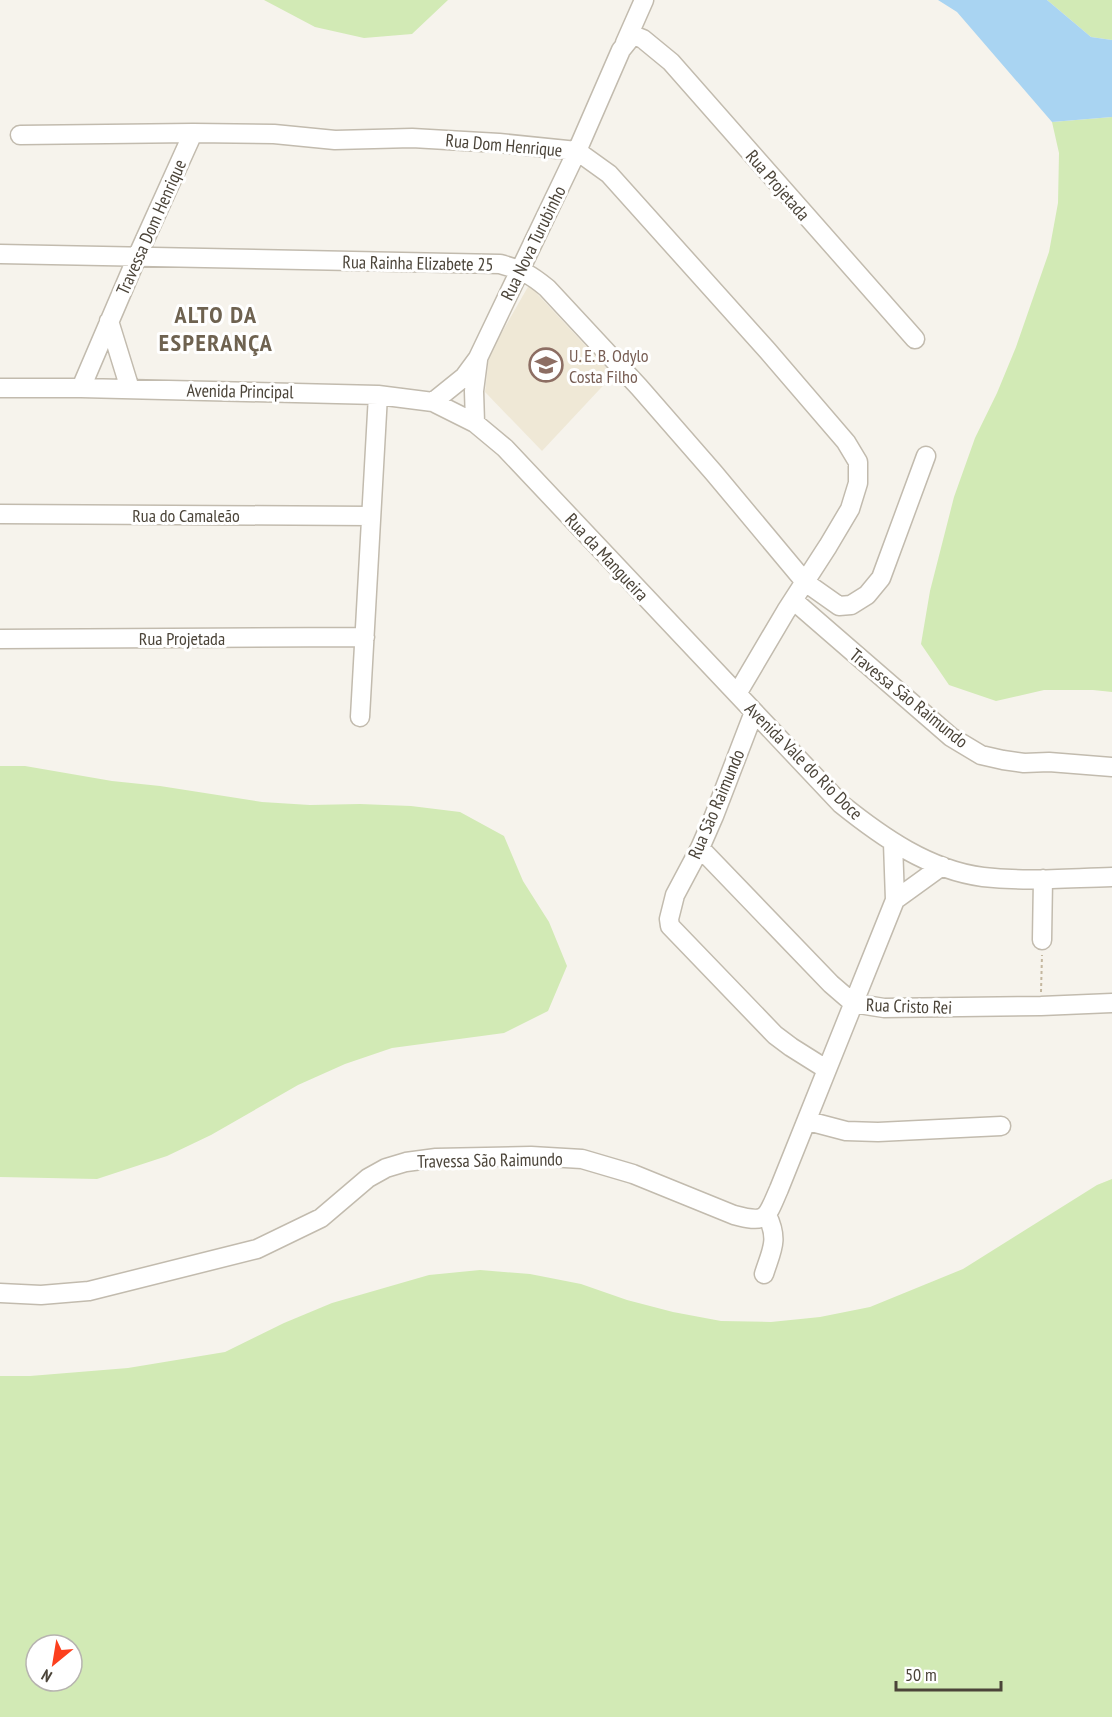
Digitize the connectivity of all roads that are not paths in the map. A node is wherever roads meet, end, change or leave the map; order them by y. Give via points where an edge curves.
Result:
1 (644, 0) edge
2 (631, 39) junction
3 (193, 133) junction
4 (20, 135) dead end
5 (577, 152) junction
6 (0, 254) edge
7 (137, 257) junction
8 (520, 269) junction
9 (109, 321) junction
10 (915, 339) dead end
11 (478, 358) junction
12 (0, 388) edge
13 (81, 388) junction
14 (130, 389) junction
15 (378, 395) junction
16 (433, 402) junction
17 (475, 423) junction
18 (926, 456) dead end
19 (0, 514) edge
20 (371, 516) junction
21 (805, 582) junction
22 (793, 600) junction
23 (364, 637) junction
24 (0, 639) edge
25 (736, 694) junction
26 (754, 712) junction
27 (360, 717) dead end
28 (1112, 767) edge
29 (894, 843) junction
30 (700, 848) junction
31 (942, 866) junction
32 (1112, 877) edge
33 (1043, 879) junction
34 (895, 900) junction
35 (1042, 940) road end
36 (853, 1003) junction
37 (1112, 1003) edge
38 (826, 1069) junction
39 (808, 1121) junction
40 (1001, 1125) dead end
41 (767, 1215) junction
42 (764, 1274) dead end
43 (0, 1293) edge

1 - 2 street, Rua Nova Turubinho
2 - 5 street, Rua Nova Turubinho
2 - 10 street, Rua Projetada via 671,62
3 - 4 street, Rua Dom Henrique
3 - 5 street, Rua Dom Henrique via 335,140 412,138
3 - 7 street, Travessa Dom Henrique
5 - 8 street, Rua Nova Turubinho
5 - 21 street, Rua Dom Henrique via 609,174 767,350 846,442 858,462 858,483 850,509
6 - 7 street, Rua Rainha Elizabete 25
7 - 8 street, Rua Rainha Elizabete 25 via 500,264
7 - 9 street, Travessa Dom Henrique
8 - 11 street, Rua Nova Turubinho
8 - 21 street, Rua Rainha Elizabete 25 via 547,288 639,387
9 - 13 street, Travessa Dom Henrique
9 - 14 street
11 - 16 street, Rua Nova Turubinho via 464,377
11 - 17 street, Rua Nova Turubinho
12 - 13 street, Avenida Principal
13 - 14 street, Avenida Principal
14 - 15 street, Avenida Principal
15 - 16 street, Avenida Principal
15 - 20 street
16 - 17 street, Avenida Principal
17 - 25 street, Rua da Mangueira via 505,448
18 - 21 street via 881,578 867,595 851,605 839,606
19 - 20 street, Rua do Camaleão
20 - 23 street
21 - 22 street
22 - 25 street
22 - 28 street, Travessa São Raimundo via 951,737 981,755
23 - 24 street, Rua Projetada
23 - 27 street
25 - 26 street, Avenida Vale do Rio Doce
26 - 29 street, Avenida Vale do Rio Doce via 841,804
26 - 30 street, Rua São Raimundo
29 - 31 street, Avenida Vale do Rio Doce
29 - 34 street
30 - 36 street, Rua Cristo Rei
30 - 38 street, Rua São Raimundo via 675,895 670,926 775,1035
31 - 33 street, Avenida Vale do Rio Doce via 981,877
31 - 34 street
32 - 33 street, Avenida Vale do Rio Doce
33 - 35 street
34 - 36 street
36 - 37 street, Rua Cristo Rei via 884,1008
36 - 38 street
38 - 39 street
39 - 40 street via 846,1131 878,1132
39 - 41 street
41 - 42 street via 774,1242
41 - 43 street, Travessa São Raimundo via 750,1220 633,1174 582,1159 435,1158 386,1168 368,1178 321,1218 257,1249 89,1291

